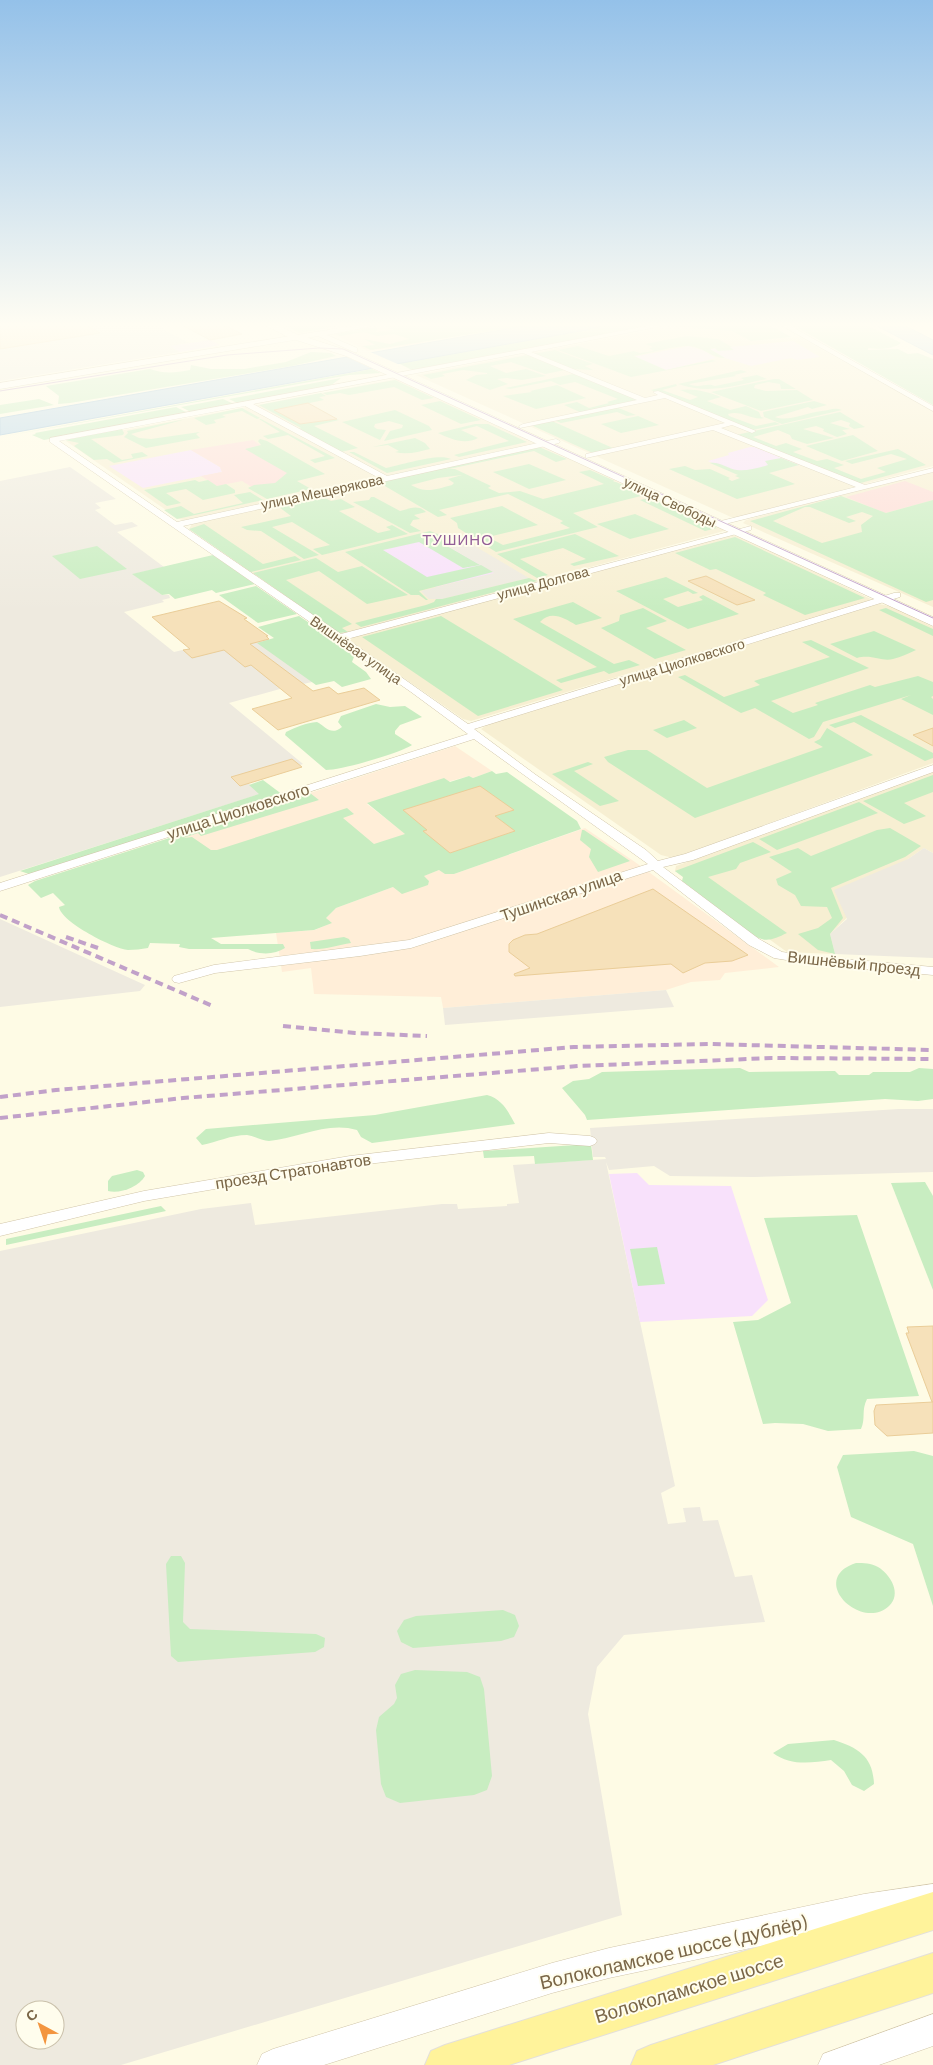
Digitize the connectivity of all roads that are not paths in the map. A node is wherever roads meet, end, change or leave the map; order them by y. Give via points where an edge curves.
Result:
1 (159, 420) edge
2 (278, 420) edge
3 (497, 420) edge
4 (511, 420) edge
5 (549, 420) edge
6 (725, 420) edge
7 (732, 423) junction
8 (523, 426) junction
9 (713, 427) junction
10 (733, 435) junction
11 (556, 441) junction
12 (544, 443) junction
13 (589, 456) junction
14 (933, 470) edge
15 (385, 478) junction
16 (862, 487) junction
17 (176, 525) junction
18 (738, 527) junction
19 (891, 598) junction
20 (933, 612) edge
21 (933, 622) edge
22 (338, 638) junction
23 (466, 728) junction
24 (476, 735) junction
25 (933, 768) edge
26 (655, 864) junction
27 (0, 887) edge
28 (933, 971) edge
29 (178, 979) dead end
30 (590, 1141) dead end
31 (0, 1230) edge
32 (933, 1899) edge
33 (933, 1911) edge
34 (933, 1973) edge
35 (933, 2030) edge
36 (273, 2065) edge
37 (445, 2065) edge
38 (651, 2065) edge
39 (834, 2065) edge

1 - 17 street, Вишнёвая улица via 53,440
2 - 15 street
3 - 12 main road, улица Свободы
4 - 8 main road, улица Свободы
5 - 8 street
6 - 7 street
7 - 9 street
7 - 10 street via 752,431
8 - 11 main road, улица Свободы
9 - 10 street
9 - 13 street
10 - 16 street
11 - 12 street, улица Мещерякова
11 - 13 main road, улица Свободы
12 - 15 street, улица Мещерякова
12 - 18 main road, улица Свободы via 720,524
13 - 18 main road, улица Свободы
14 - 16 street, улица Долгова
15 - 17 street, улица Мещерякова
16 - 18 street, улица Долгова
17 - 22 street, Вишнёвая улица
18 - 19 main road, улица Свободы
18 - 22 street, улица Долгова via 665,550
19 - 20 main road, улица Свободы
19 - 21 main road, улица Свободы
19 - 23 street, улица Циолковского
22 - 23 street, Вишнёвая улица
23 - 24 street, Вишнёвая улица
24 - 26 street, Вишнёвая улица
24 - 27 street, улица Циолковского
25 - 26 street, Тушинская улица via 689,857
26 - 28 street, Вишнёвый проезд via 661,872 754,942 779,955
26 - 29 street, Тушинская улица via 468,928 411,944 214,969
30 - 31 street, проезд Стратонавтов via 549,1138 350,1161 152,1194
32 - 36 street, Волоколамское шоссе (дублёр) via 864,1909 609,1963
33 - 37 main road, Волоколамское шоссе
34 - 38 main road
35 - 39 street

